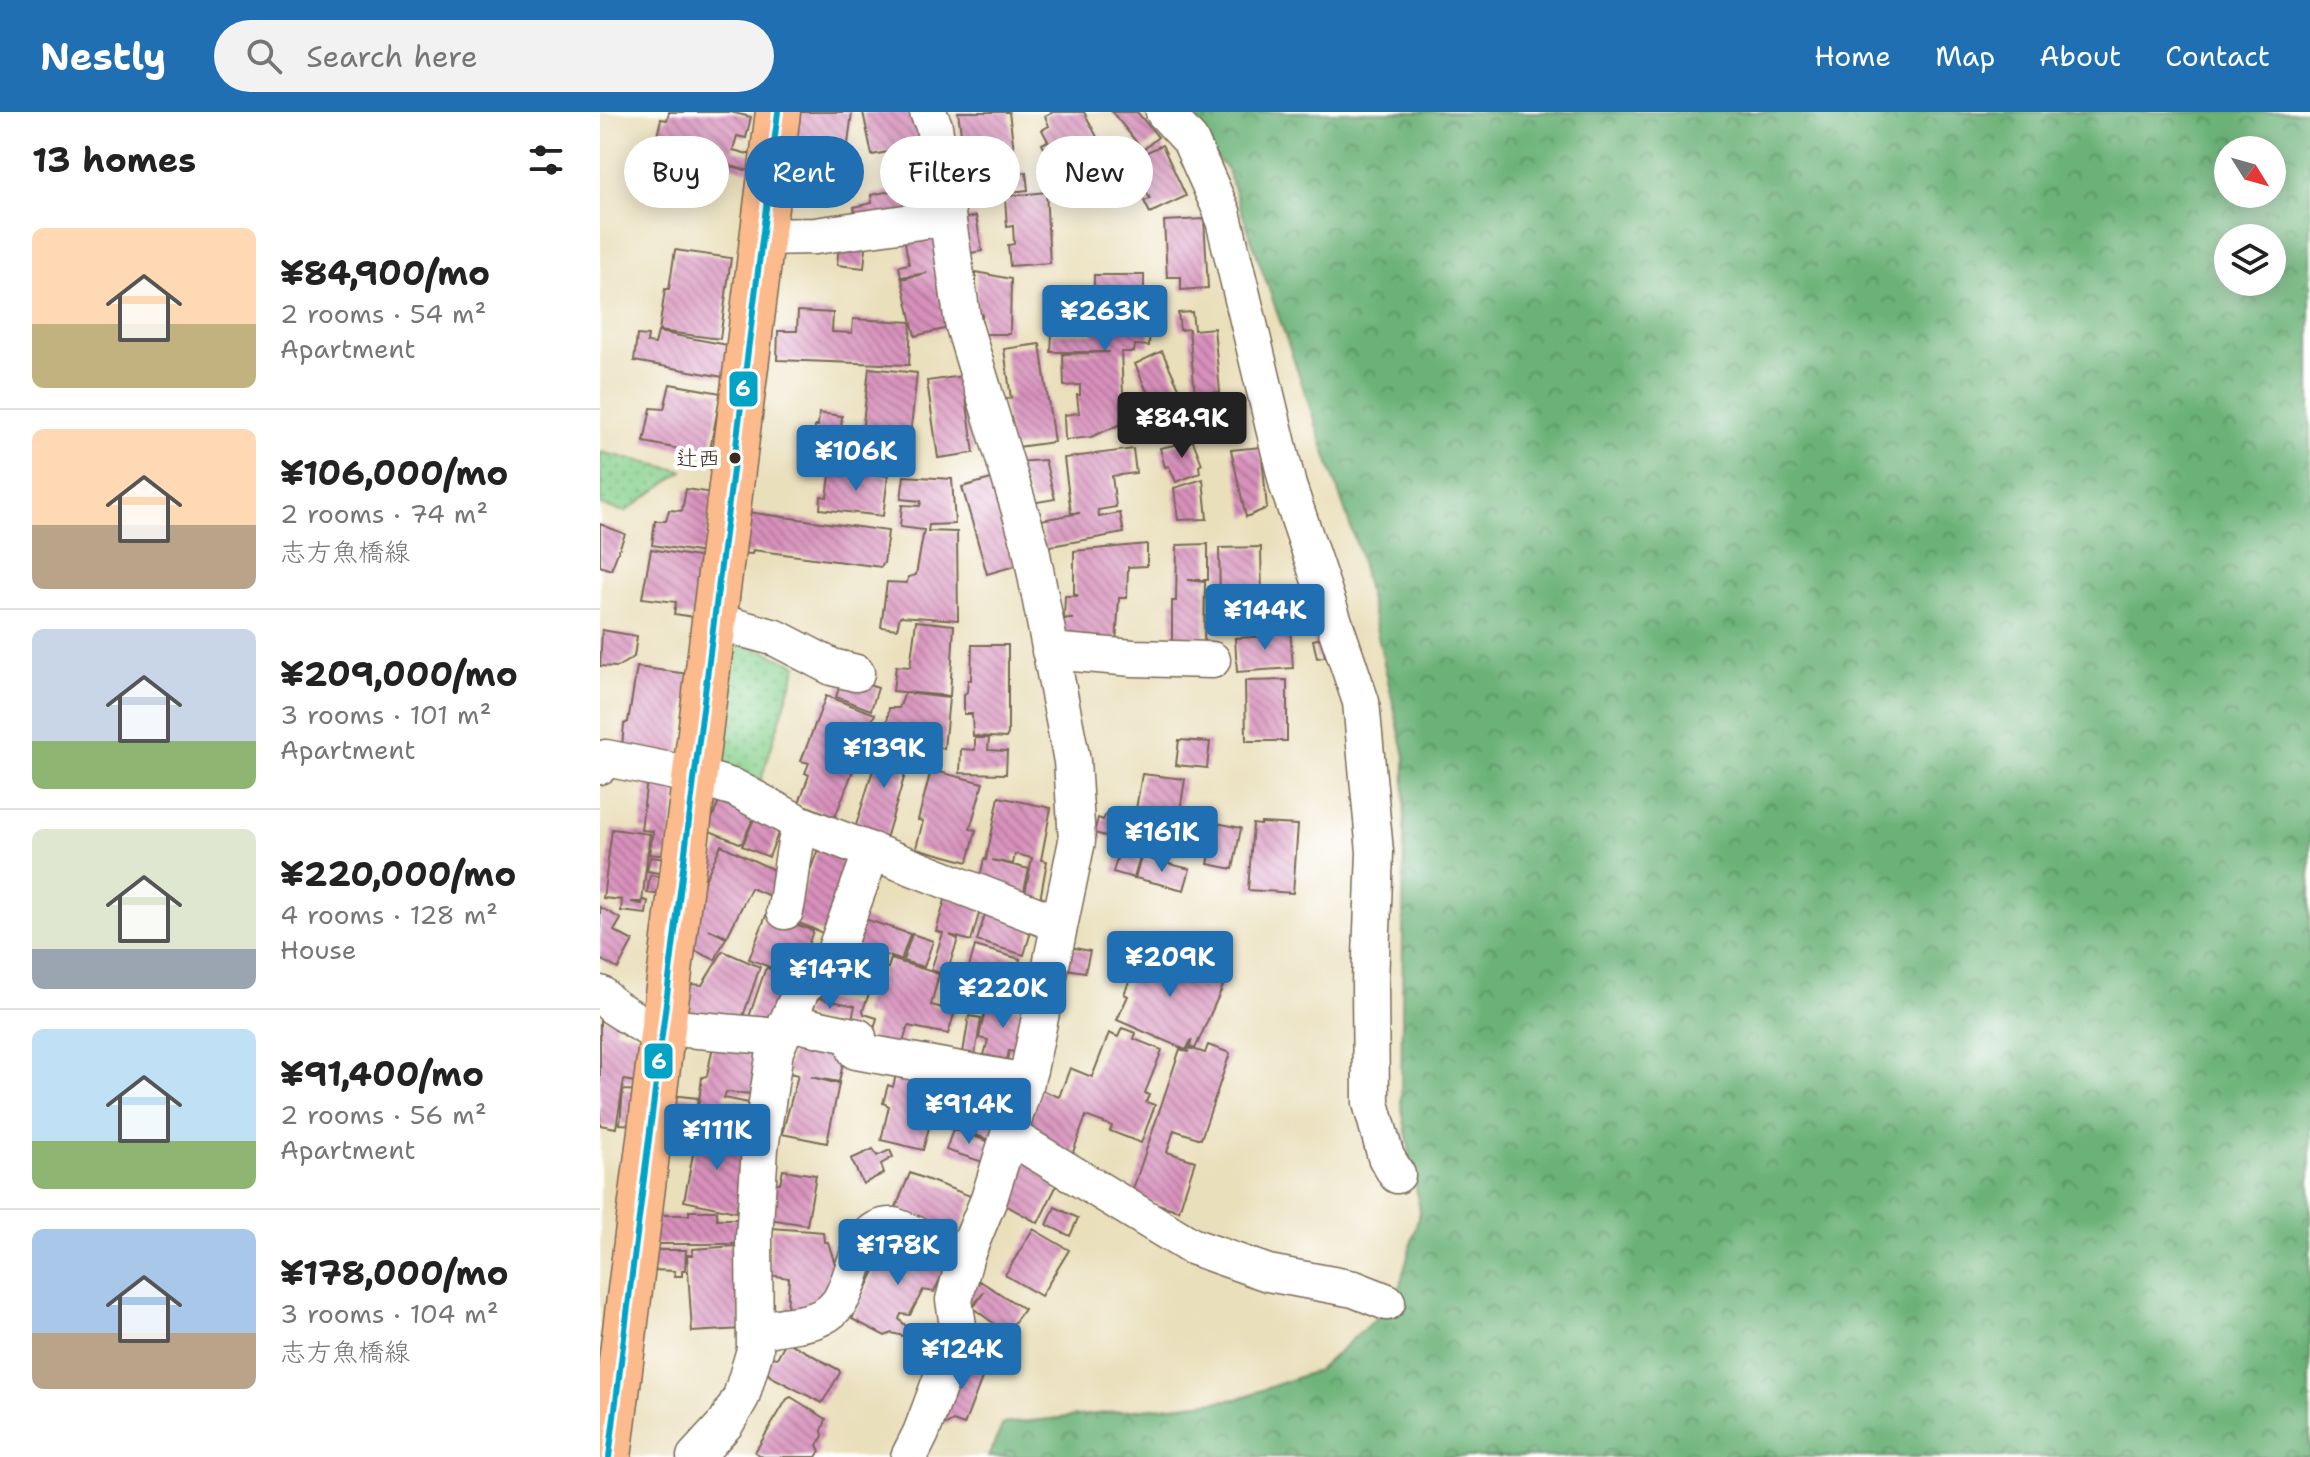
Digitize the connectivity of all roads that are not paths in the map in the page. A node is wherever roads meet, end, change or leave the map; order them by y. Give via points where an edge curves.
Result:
1 (778, 112) edge
2 (928, 112) edge
3 (1164, 112) edge
4 (947, 217) junction
5 (762, 237) junction
6 (714, 621) junction
7 (1050, 651) junction
8 (1212, 660) dead end
9 (856, 673) dead end
10 (600, 766) edge
11 (695, 776) junction
12 (801, 824) junction
13 (872, 851) junction
14 (785, 911) dead end
15 (1059, 924) junction
16 (600, 994) edge
17 (784, 1029) junction
18 (662, 1032) junction
19 (1026, 1082) junction
20 (1010, 1136) junction
21 (1397, 1175) dead end
22 (966, 1255) junction
23 (1387, 1302) dead end
24 (755, 1335) junction
25 (609, 1457) edge
26 (695, 1457) edge
27 (909, 1457) edge

1 - 5 main road
2 - 4 street
3 - 21 street via 1190,140 1222,212 1288,486 1361,702 1375,852 1371,1103 1386,1157
4 - 5 street via 815,236
4 - 7 street via 963,323 1030,544
5 - 6 main road
6 - 9 street via 776,638 832,667
6 - 11 main road
7 - 8 street
7 - 15 street via 1072,761 1077,841
10 - 11 street via 606,758
11 - 12 street via 735,788
11 - 18 main road
12 - 13 street
12 - 14 street
13 - 15 street
13 - 17 street via 830,965 802,988
15 - 19 street
16 - 18 street
17 - 18 street
17 - 19 street via 858,1037 856,1051
17 - 24 street via 775,1051 760,1148
18 - 25 main road
19 - 20 street
20 - 22 street
20 - 23 street via 1191,1246 1268,1273 1354,1289
22 - 24 street via 886,1225 858,1252 835,1308 813,1321
22 - 27 street via 954,1300 959,1332
24 - 26 street via 741,1397

